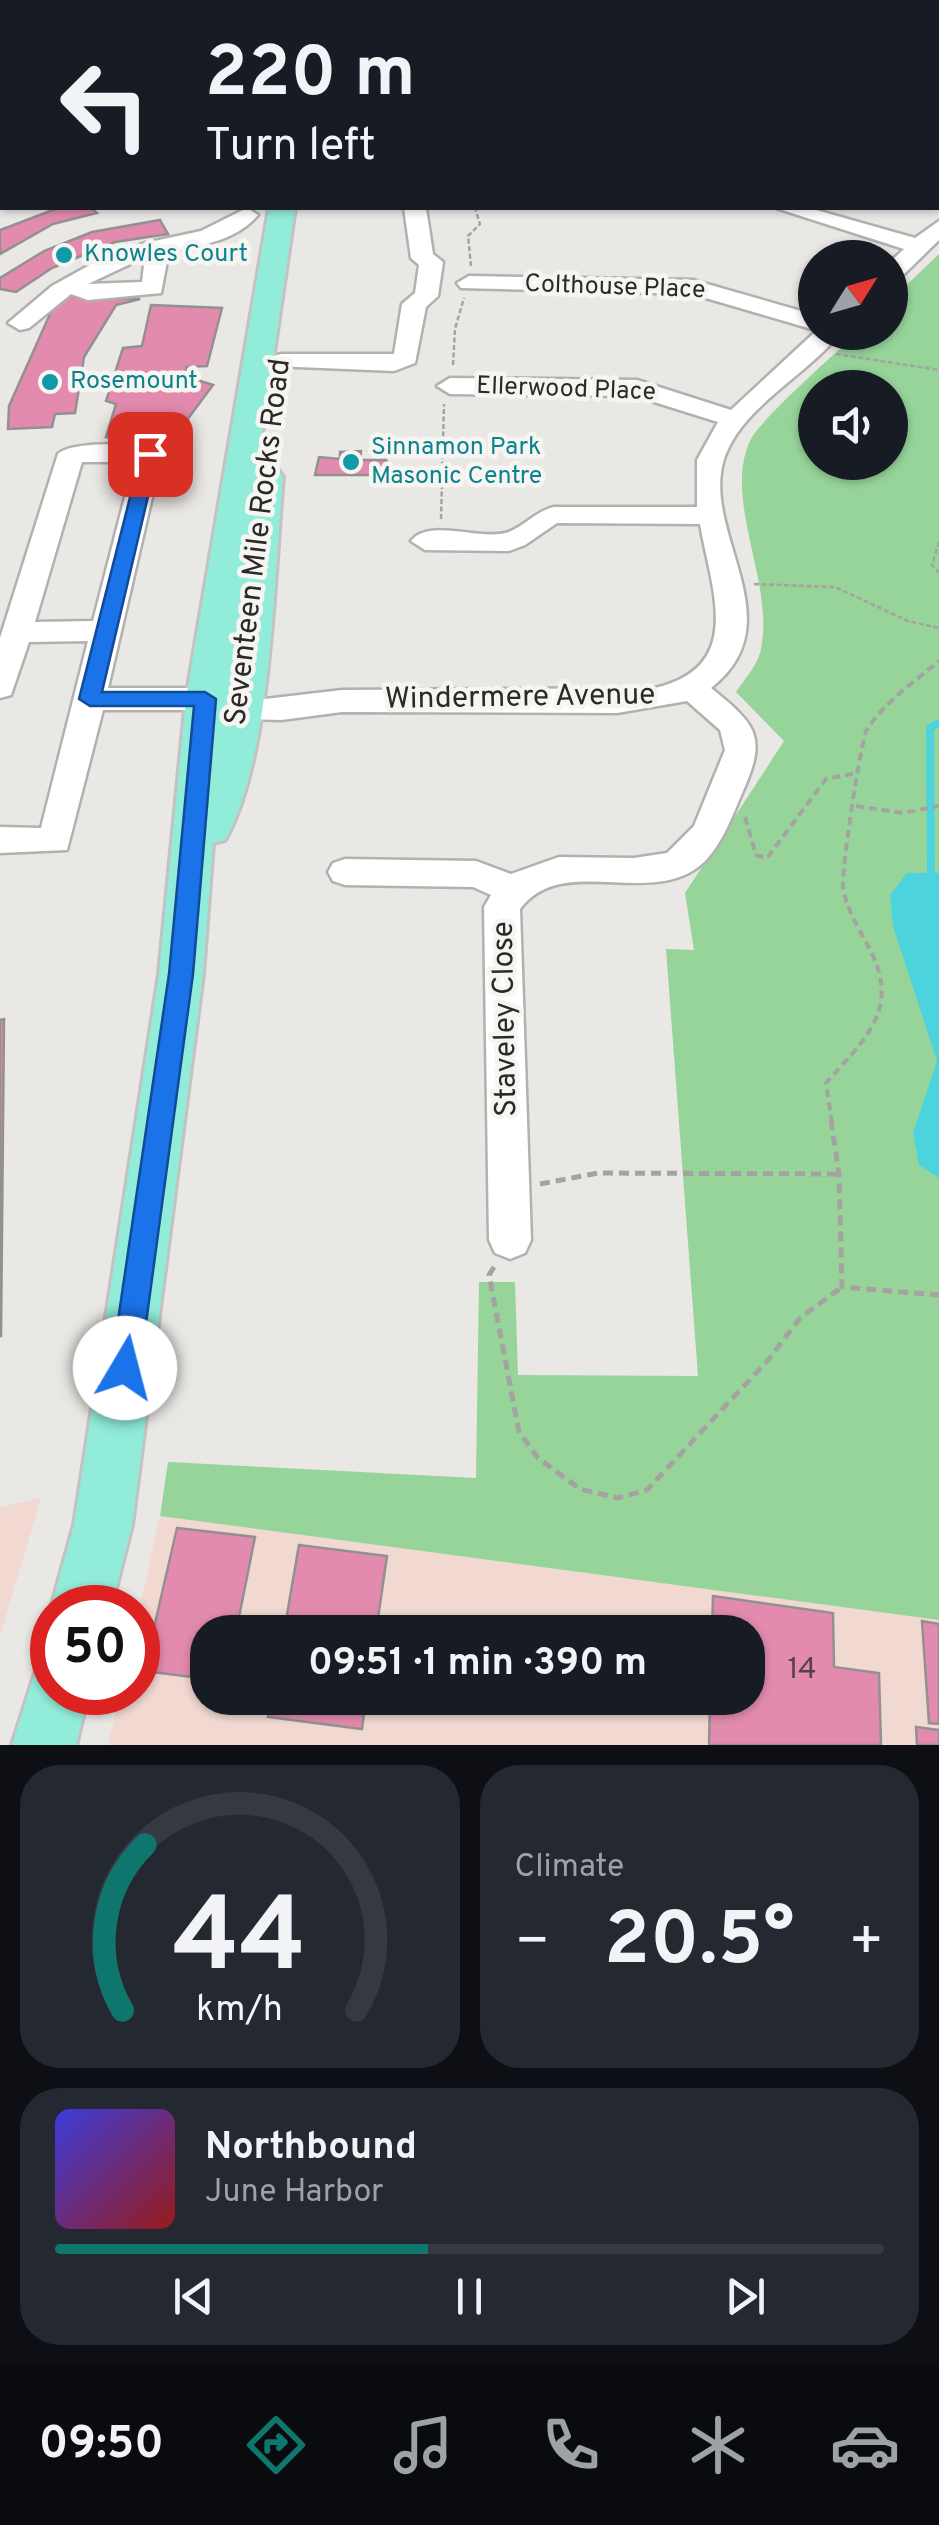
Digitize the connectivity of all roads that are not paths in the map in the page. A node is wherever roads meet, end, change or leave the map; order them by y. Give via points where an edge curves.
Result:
1 (277, 210) edge
2 (414, 210) edge
3 (794, 210) edge
4 (939, 228) edge
5 (920, 247) junction
6 (158, 248) junction
7 (908, 258) edge
8 (469, 282) road end
9 (71, 285) junction
10 (798, 318) edge
11 (20, 323) dead end
12 (822, 350) edge
13 (282, 361) junction
14 (449, 386) road end
15 (737, 420) junction
16 (714, 516) junction
17 (432, 541) road end
18 (106, 630) junction
19 (17, 632) junction
20 (0, 688) edge
21 (691, 688) junction
22 (90, 699) junction
23 (228, 699) junction
24 (0, 840) edge
25 (189, 870) junction
26 (345, 872) dead end
27 (512, 889) junction
28 (510, 1240) road end
29 (87, 1585) edge
30 (52, 1715) edge
31 (44, 1745) edge

1 - 6 street via 210,238
1 - 13 main road, Seventeen Mile Rocks Road
1 - 23 main road, Seventeen Mile Rocks Road
2 - 13 street via 422,258 431,262 426,296 414,304 406,358 394,364
3 - 5 street
4 - 5 street
5 - 7 street
6 - 9 street
6 - 9 street via 152,288 88,292
8 - 10 street, Colthouse Place via 693,287
9 - 11 street
12 - 15 street, Windermere Avenue
13 - 23 main road, Seventeen Mile Rocks Road
14 - 15 street, Ellerwood Place via 637,388
15 - 16 street, Windermere Avenue via 707,458
16 - 17 street via 554,516 509,542
16 - 21 street, Windermere Avenue via 730,648 715,671
18 - 19 street
18 - 19 street via 150,454 71,454
18 - 22 street
19 - 20 street
21 - 23 street, Windermere Avenue via 630,701 342,701 303,692
21 - 27 street, Staveley Close via 734,724 742,743 701,843 678,862 654,868 554,870
22 - 23 street, Windermere Avenue
22 - 24 street via 56,840
23 - 25 main road, Seventeen Mile Rocks Road via 195,805
23 - 25 main road, Seventeen Mile Rocks Road via 222,806
25 - 29 main road, Seventeen Mile Rocks Road via 181,974 103,1526
26 - 27 street via 476,874
27 - 28 street, Staveley Close via 502,907
30 - 31 main road

